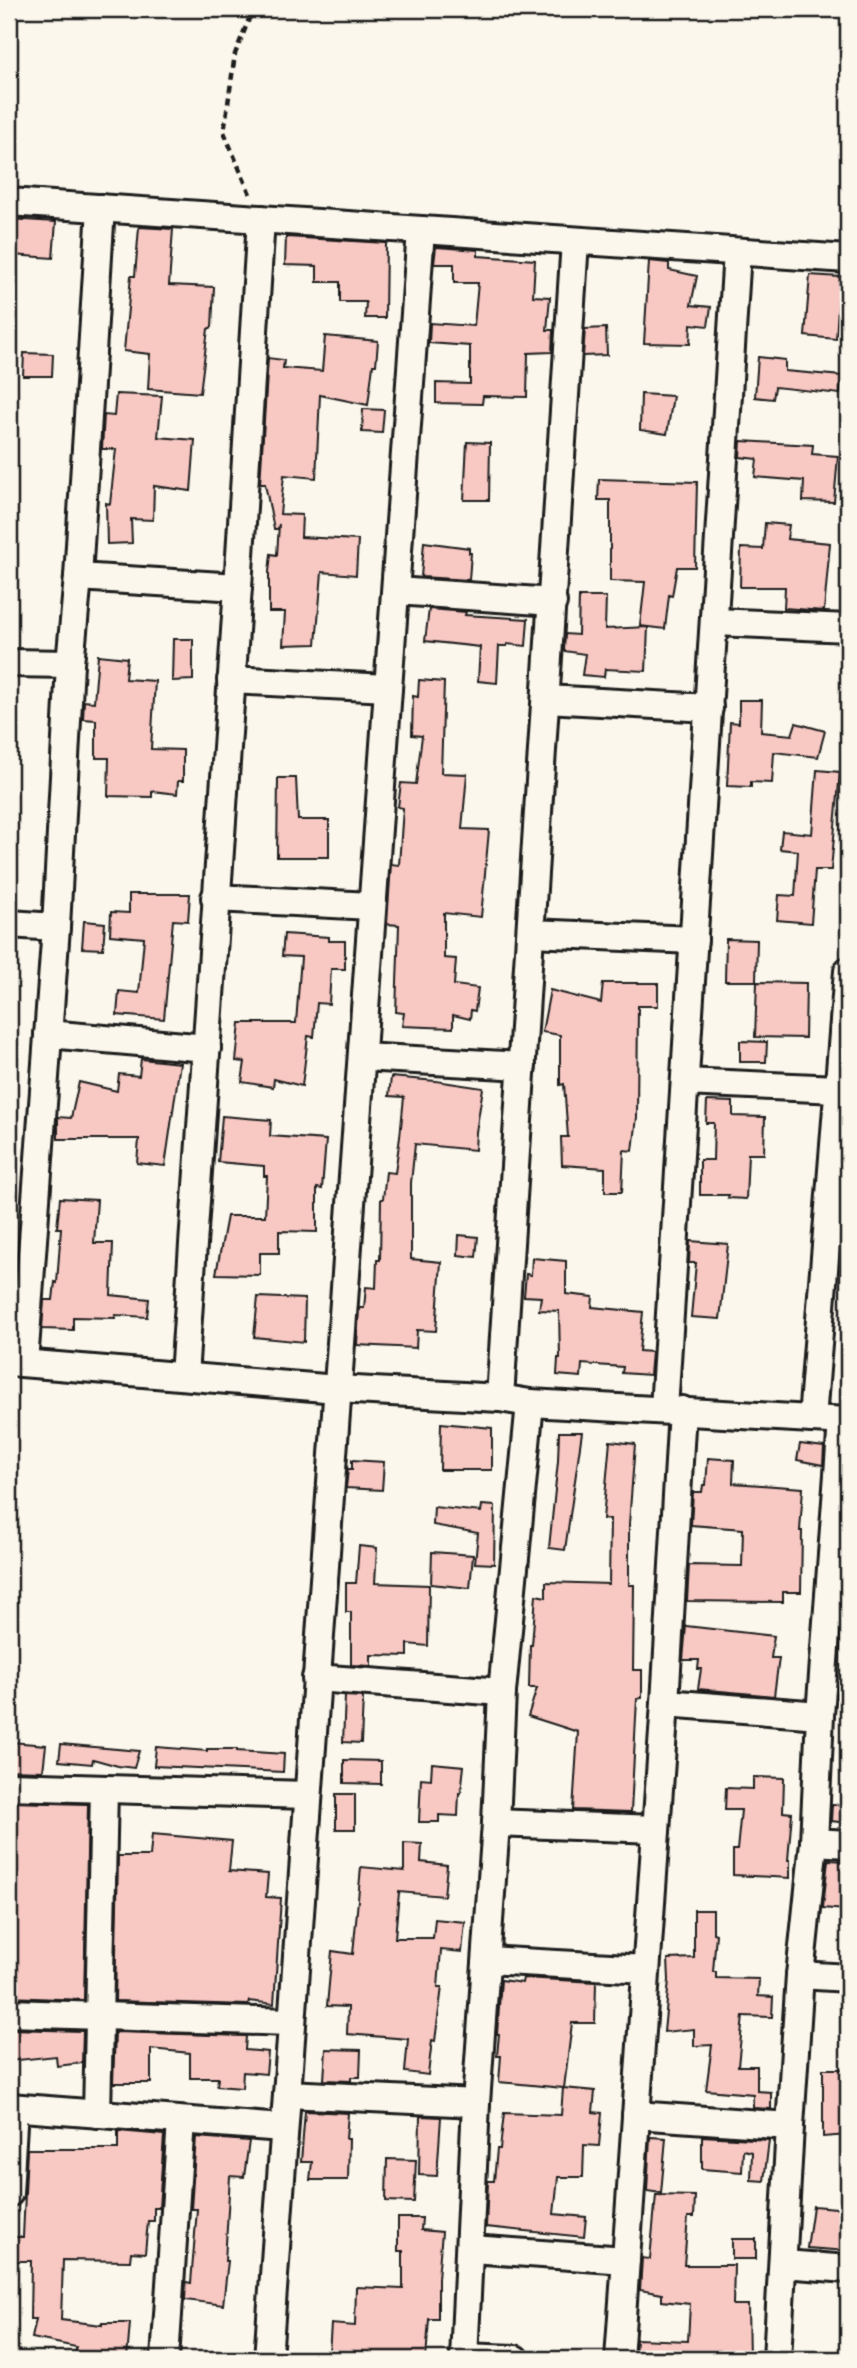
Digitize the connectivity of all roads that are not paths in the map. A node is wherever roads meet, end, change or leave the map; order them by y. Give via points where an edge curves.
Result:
1 (9, 201) edge
2 (101, 208) junction
3 (261, 219) junction
4 (421, 230) junction
5 (575, 240) junction
6 (737, 252) junction
7 (848, 260) edge
8 (78, 577) junction
9 (239, 587) junction
10 (396, 591) junction
11 (553, 602) junction
12 (715, 622) junction
13 (848, 628) edge
14 (9, 663) edge
15 (70, 664) junction
16 (230, 680) junction
17 (388, 688) junction
18 (546, 699) junction
19 (709, 708) junction
20 (215, 898) junction
21 (371, 906) junction
22 (9, 925) edge
23 (56, 927) junction
24 (531, 933) junction
25 (694, 940) junction
26 (848, 971) edge
27 (48, 1034) junction
28 (207, 1048) junction
29 (362, 1057) junction
30 (522, 1066) junction
31 (685, 1082) junction
32 (838, 1089) junction
33 (16, 1362) edge
34 (184, 1376) junction
35 (337, 1389) junction
36 (500, 1398) junction
37 (530, 1402) junction
38 (673, 1409) junction
39 (812, 1419) junction
40 (845, 1421) edge
41 (316, 1678) junction
42 (502, 1692) junction
43 (665, 1703) junction
44 (820, 1715) junction
45 (9, 1786) edge
46 (104, 1789) junction
47 (307, 1796) junction
48 (496, 1823) junction
49 (656, 1829) junction
50 (814, 1842) junction
51 (848, 1844) edge
52 (487, 1960) junction
53 (646, 1969) junction
54 (800, 1975) junction
55 (848, 1978) edge
56 (9, 2012) edge
57 (99, 2015) junction
58 (291, 2022) junction
59 (287, 2094) junction
60 (476, 2103) junction
61 (11, 2107) edge
62 (97, 2114) junction
63 (636, 2115) junction
64 (181, 2121) junction
65 (790, 2126) junction
66 (283, 2128) junction
67 (9, 2193) edge
68 (471, 2249) junction
69 (626, 2260) junction
70 (784, 2264) junction
71 (848, 2269) edge
72 (464, 2358) edge
73 (165, 2359) edge
74 (268, 2359) edge
75 (515, 2359) edge
76 (619, 2359) edge
77 (777, 2359) edge

1 - 2 street
2 - 3 street
2 - 8 street
3 - 4 street
3 - 9 street
4 - 5 street
4 - 10 street
5 - 6 street
5 - 11 street
6 - 7 street
6 - 12 street
8 - 9 street
8 - 15 street
9 - 16 street
10 - 11 street
10 - 17 street
11 - 18 street
12 - 13 street
12 - 19 street
14 - 15 street
15 - 23 street
16 - 17 street
16 - 20 street
17 - 21 street
18 - 19 street
18 - 24 street
19 - 25 street
20 - 21 street
20 - 28 street
21 - 29 street
22 - 23 street
23 - 27 street
24 - 25 street
24 - 30 street
25 - 31 street
26 - 32 street
27 - 28 street
27 - 33 street
28 - 34 street
29 - 30 street
29 - 35 street
30 - 36 street
31 - 32 street
31 - 38 street
32 - 39 street
33 - 34 street
34 - 35 street
35 - 36 street
35 - 41 street
36 - 37 street
37 - 38 street
37 - 42 street
38 - 39 street
38 - 43 street
39 - 40 street
40 - 44 street
41 - 42 street
41 - 47 street
42 - 48 street
43 - 44 street
43 - 49 street
44 - 50 street
45 - 46 street
46 - 47 street
46 - 57 street
47 - 58 street
48 - 49 street
48 - 52 street
49 - 53 street
50 - 51 street
50 - 54 street
52 - 53 street
52 - 60 street
53 - 63 street
54 - 55 street
54 - 65 street
56 - 57 street
57 - 58 street
57 - 62 street
58 - 59 street
59 - 60 street
59 - 66 street
60 - 68 street
61 - 62 street
61 - 67 street
62 - 64 street
63 - 65 street
63 - 69 street
64 - 66 street
64 - 73 street
65 - 70 street
66 - 74 street
68 - 69 street
68 - 72 street
69 - 76 street
70 - 71 street
70 - 77 street
72 - 75 street

